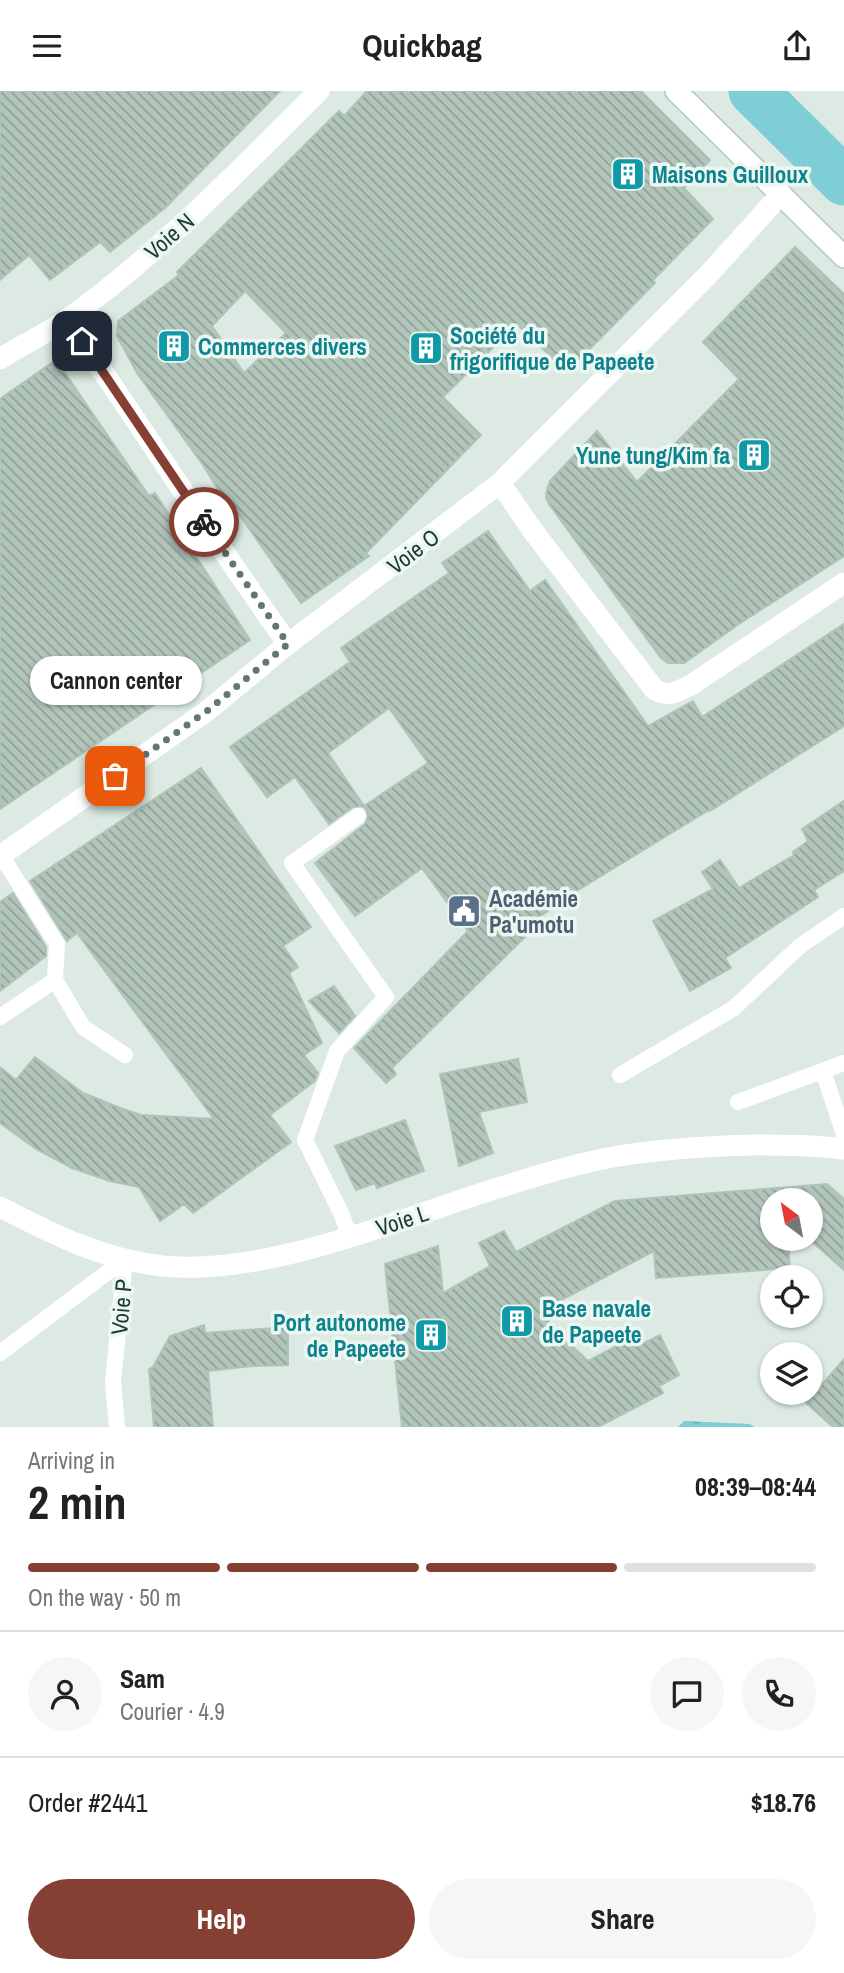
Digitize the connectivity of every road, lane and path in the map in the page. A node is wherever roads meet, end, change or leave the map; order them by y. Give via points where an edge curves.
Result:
1 (319, 91) edge
2 (676, 91) edge
3 (781, 194) junction
4 (844, 257) edge
5 (67, 319) junction
6 (0, 359) edge
7 (500, 483) junction
8 (844, 583) edge
9 (288, 644) junction
10 (359, 817) dead end
11 (0, 856) edge
12 (844, 916) edge
13 (55, 980) junction
14 (0, 1017) edge
15 (125, 1055) dead end
16 (844, 1063) edge
17 (823, 1071) junction
18 (620, 1075) dead end
19 (738, 1103) dead end
20 (844, 1135) edge
21 (810, 1145) junction
22 (844, 1149) edge
23 (0, 1207) edge
24 (350, 1237) junction
25 (125, 1259) junction
26 (0, 1353) edge
27 (117, 1427) edge

1 - 5 street, Voie N via 193,215
2 - 3 street
3 - 4 street
3 - 7 street, Voie O via 709,274
5 - 6 street, Voie N
5 - 9 street
7 - 8 street via 662,694 691,685
7 - 9 street, Voie O
9 - 11 street, Voie O via 207,711
10 - 24 lane via 292,863 386,997 337,1051 304,1140
11 - 13 lane via 57,944
12 - 18 lane via 800,946 734,1008
13 - 14 lane
13 - 15 lane via 83,1027
16 - 17 lane
17 - 19 lane
17 - 20 lane
20 - 21 street
21 - 22 street
21 - 24 street, Voie L via 680,1148 609,1158
23 - 25 street, Voie L via 56,1236
24 - 25 street, Voie L via 208,1266 163,1266
25 - 26 lane, Voie P
25 - 27 lane, Voie P via 113,1382

